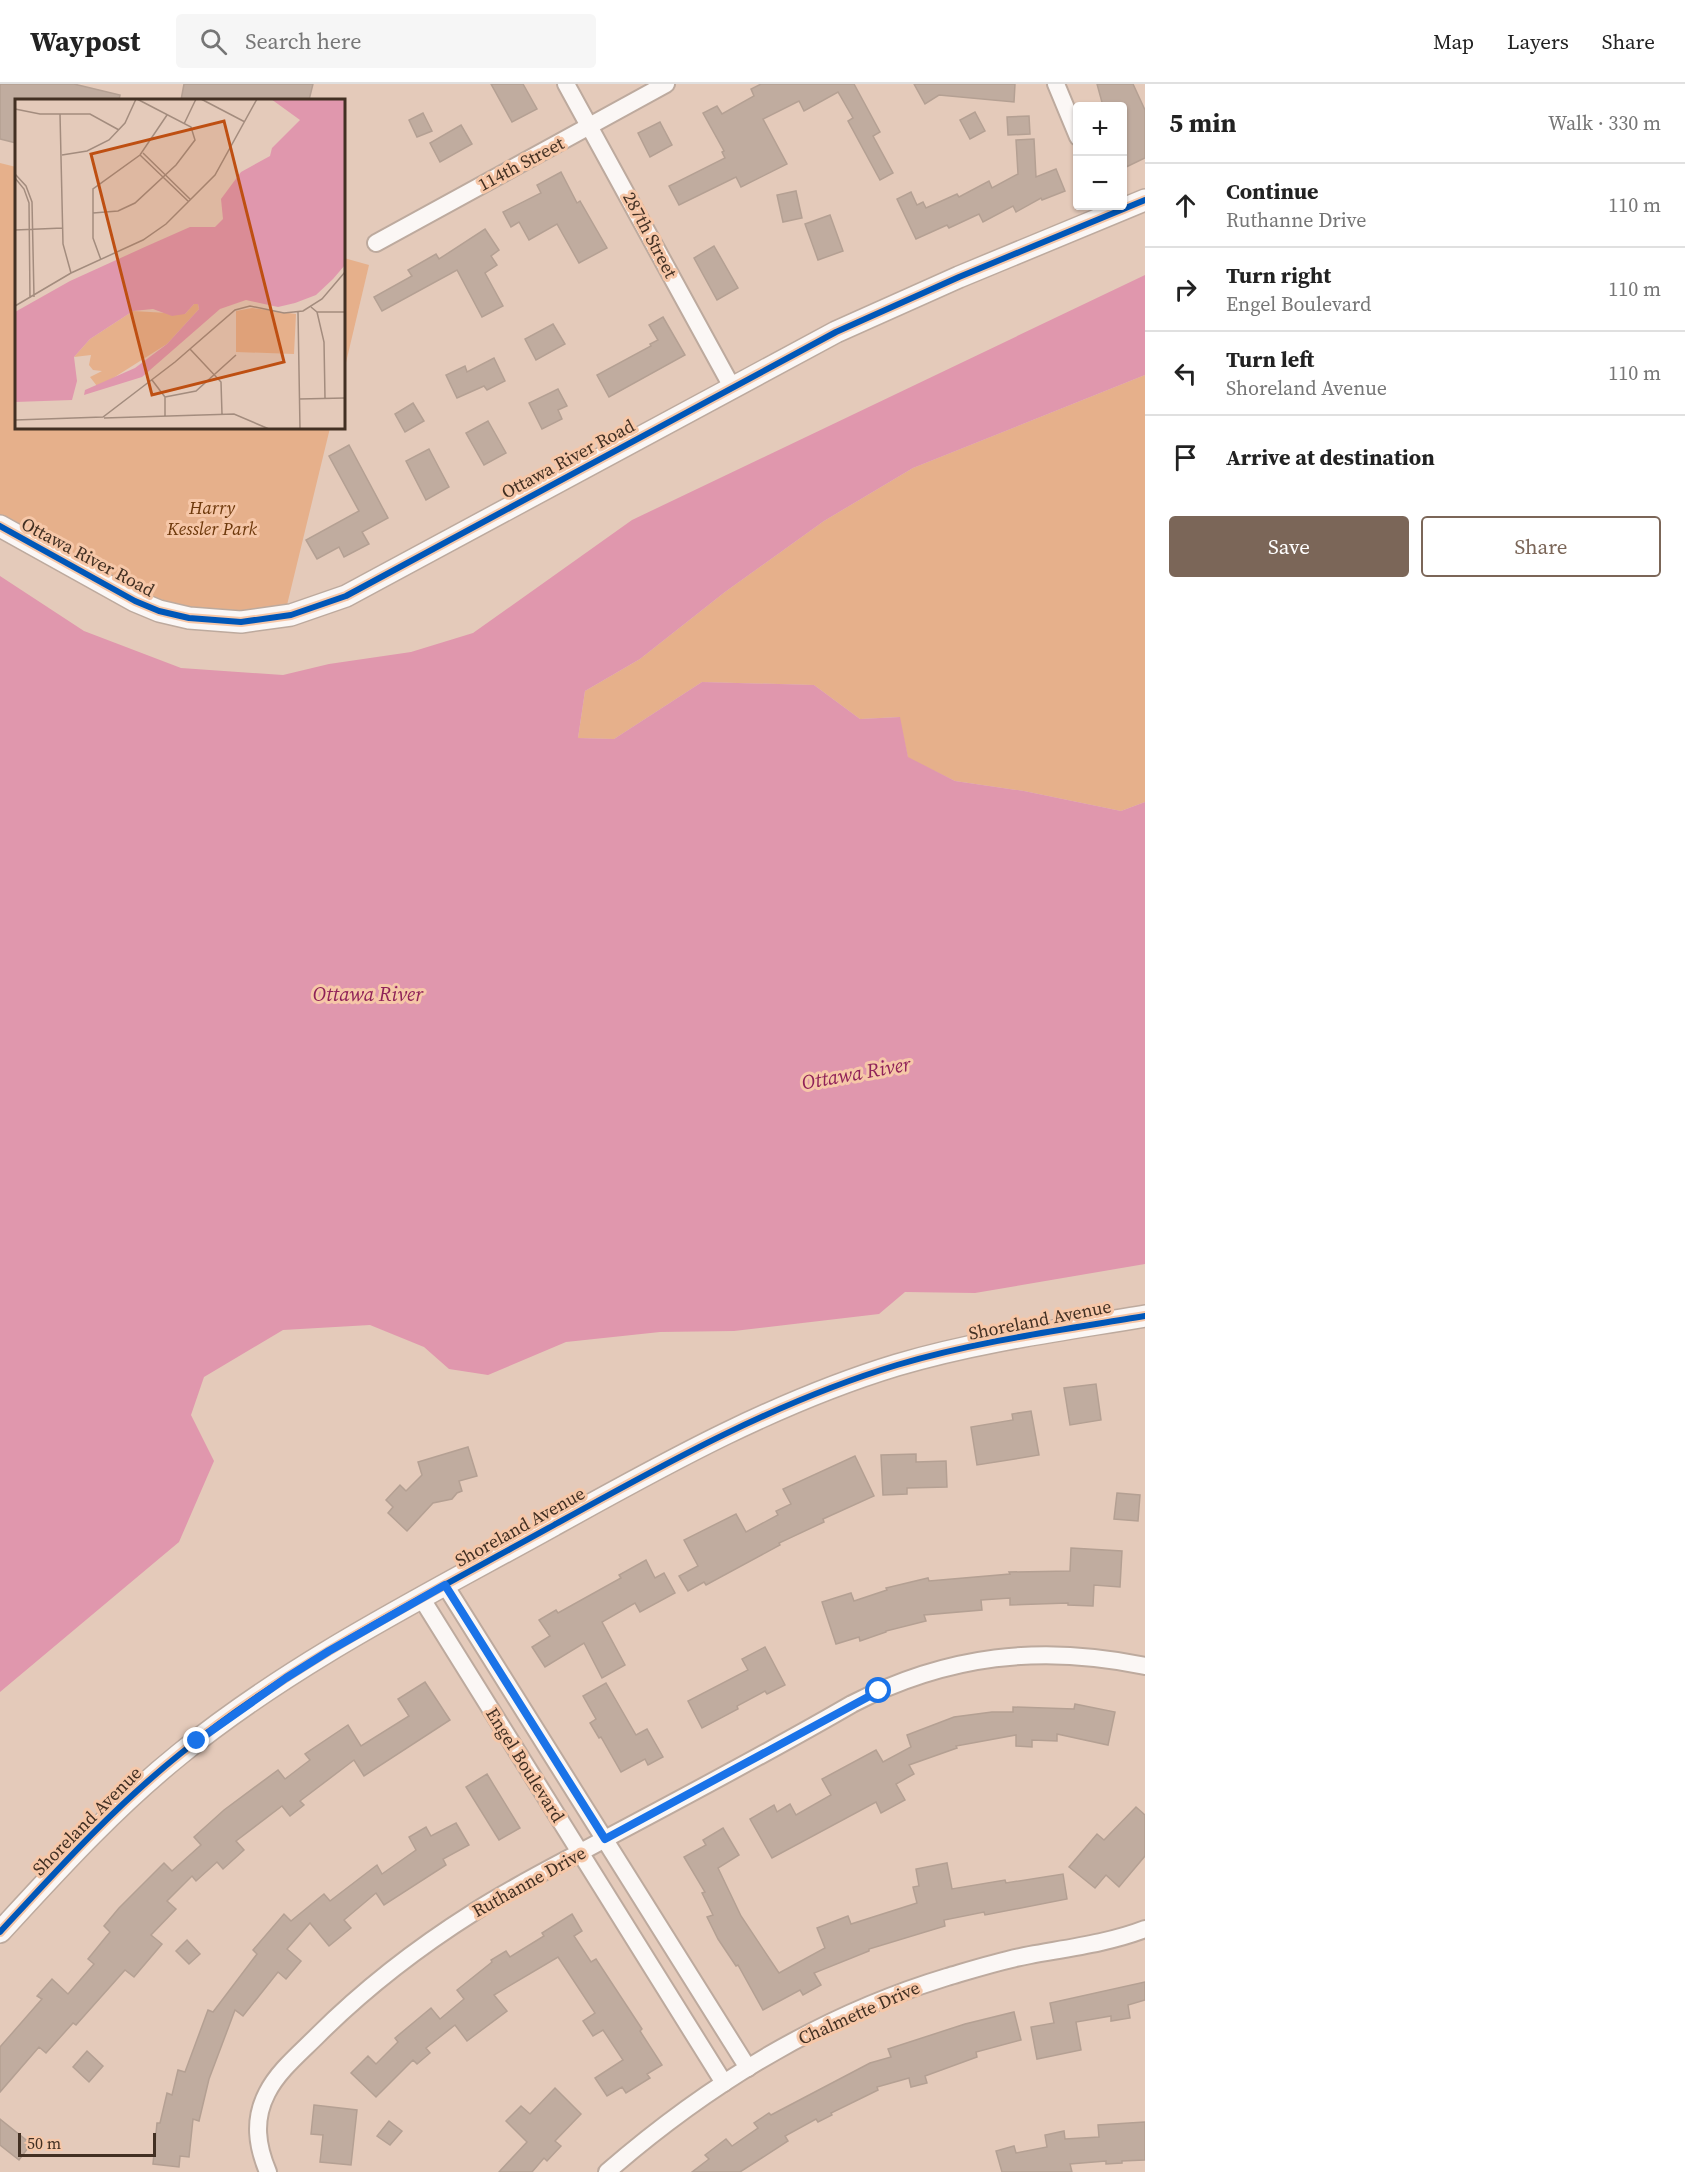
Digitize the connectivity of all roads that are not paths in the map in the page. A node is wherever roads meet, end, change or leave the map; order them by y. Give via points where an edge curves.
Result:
1 (566, 84) edge
2 (666, 84) edge
3 (1056, 84) edge
4 (591, 126) junction
5 (1073, 127) edge
6 (1145, 200) edge
7 (1107, 211) edge
8 (376, 243) dead end
9 (732, 387) junction
10 (0, 526) edge
11 (1145, 1316) edge
12 (445, 1585) junction
13 (422, 1599) junction
14 (1145, 1666) edge
15 (605, 1839) junction
16 (579, 1853) junction
17 (1145, 1929) edge
18 (0, 1932) edge
19 (748, 2068) junction
20 (724, 2083) junction
21 (268, 2172) edge
22 (607, 2172) edge

1 - 4 street, 287th Street
2 - 4 street, 114th Street
3 - 5 street
4 - 8 street, 114th Street
4 - 9 street, 287th Street
6 - 7 street, Ottawa River Road
7 - 9 street, Ottawa River Road via 886,308
9 - 10 street, Ottawa River Road via 346,596 291,615 241,622 159,611
11 - 12 street, Shoreland Avenue via 897,1365 774,1410
12 - 13 street, Shoreland Avenue
12 - 15 street, Engel Boulevard
13 - 16 street, Engel Boulevard
13 - 18 street, Shoreland Avenue via 286,1678 179,1754 102,1823
14 - 15 street, Ruthanne Drive via 1103,1658 1043,1654 977,1660 919,1675 865,1697
15 - 16 street, Ruthanne Drive
15 - 19 street, Engel Boulevard
16 - 20 street, Engel Boulevard
16 - 21 street, Ruthanne Drive via 474,1911 400,1962 352,2002 273,2082 261,2106 257,2135
17 - 19 street, Chalmette Drive via 997,1963 913,1988 810,2033
19 - 20 street, Chalmette Drive
20 - 22 street, Chalmette Drive

